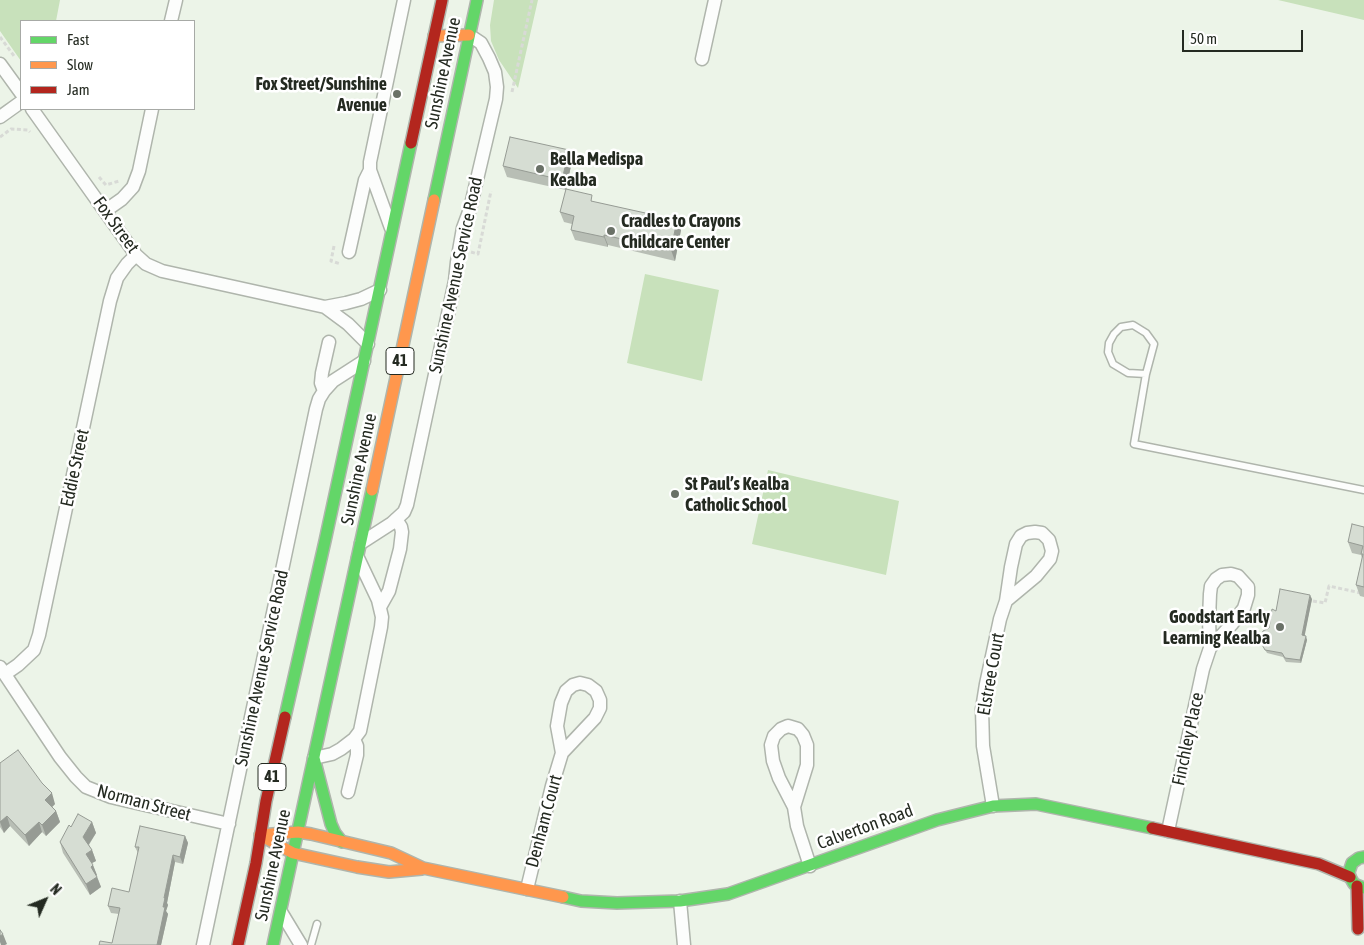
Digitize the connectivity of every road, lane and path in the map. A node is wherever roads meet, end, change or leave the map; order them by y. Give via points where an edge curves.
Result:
1 (176, 0) edge
2 (404, 0) edge
3 (442, 0) edge
4 (477, 0) edge
5 (715, 0) edge
6 (171, 20) edge
7 (469, 35) junction
8 (434, 36) junction
9 (0, 37) edge
10 (16, 59) dead end
11 (702, 59) dead end
12 (0, 64) edge
13 (20, 92) edge
14 (20, 103) edge
15 (33, 110) edge
16 (152, 110) edge
17 (0, 117) edge
18 (370, 170) junction
19 (96, 172) dead end
20 (121, 180) dead end
21 (105, 211) junction
22 (392, 230) junction
23 (348, 252) dead end
24 (136, 255) junction
25 (380, 290) junction
26 (325, 307) junction
27 (329, 342) dead end
28 (368, 344) junction
29 (364, 360) junction
30 (1146, 374) junction
31 (324, 391) junction
32 (1364, 490) edge
33 (396, 519) junction
34 (361, 543) junction
35 (358, 558) junction
36 (1361, 593) edge
37 (1006, 601) junction
38 (1313, 601) dead end
39 (380, 607) junction
40 (1210, 648) junction
41 (2, 671) edge
42 (354, 739) junction
43 (562, 753) junction
44 (314, 758) junction
45 (348, 792) dead end
46 (993, 806) junction
47 (794, 807) junction
48 (229, 824) junction
49 (1168, 831) junction
50 (298, 832) junction
51 (260, 834) junction
52 (342, 842) junction
53 (292, 853) junction
54 (1361, 858) edge
55 (1319, 864) junction
56 (810, 866) junction
57 (423, 868) junction
58 (1357, 884) edge
59 (527, 889) junction
60 (680, 901) junction
61 (280, 912) junction
62 (1364, 912) edge
63 (317, 924) dead end
64 (203, 945) edge
65 (238, 945) edge
66 (273, 945) edge
67 (301, 945) edge
68 (311, 945) edge
69 (684, 945) edge

1 - 6 street
2 - 18 street
3 - 8 main road, Sunshine Avenue / 41
4 - 7 main road, Sunshine Avenue / 41
5 - 11 street
7 - 8 main road
7 - 33 street, Sunshine Avenue Service Road via 481,43 490,58 495,72 496,99 456,262 456,280 407,505
7 - 34 main road, Sunshine Avenue / 41
8 - 22 main road, Sunshine Avenue / 41
9 - 10 path
12 - 13 street
14 - 17 street
15 - 21 street, Fox Street
16 - 21 street via 133,187
18 - 22 street
18 - 23 street
19 - 20 path via 106,184
21 - 24 street, Fox Street
22 - 25 main road, Sunshine Avenue / 41
24 - 26 street, Fox Street via 162,271
24 - 41 street, Eddie Street via 117,278 110,301 39,635 34,650 18,665
25 - 26 street, Fox Street via 361,299
25 - 28 main road, Sunshine Avenue / 41
26 - 28 street, Fox Street
27 - 31 street, Sunshine Avenue Service Road via 322,373
28 - 29 main road, Sunshine Avenue / 41
29 - 31 street, Sunshine Avenue Service Road via 332,381
29 - 51 main road, Sunshine Avenue / 41
30 - 30 lane via 1154,344 1146,333 1132,326 1121,327 1109,343 1108,352 1113,364 1128,373
30 - 32 lane via 1134,444
31 - 48 street, Sunshine Avenue Service Road via 316,409
33 - 34 street, Sunshine Avenue Service Road
33 - 39 street via 402,532 400,549 389,591
34 - 35 main road, Sunshine Avenue / 41
35 - 39 street
35 - 44 main road, Sunshine Avenue / 41
36 - 38 path via 1329,586 1325,603
37 - 37 street, Elstree Court via 1016,544 1027,533 1042,534 1049,540 1050,559 1036,576
37 - 46 street, Elstree Court via 982,709 983,746
39 - 42 street via 381,627 360,731
40 - 40 street, Finchley Place via 1211,586 1222,575 1238,576 1248,588 1244,608
40 - 49 street, Finchley Place
41 - 48 street, Norman Street via 60,757 86,786 128,802
42 - 44 street via 332,754
42 - 45 street via 357,755
43 - 43 street, Denham Court via 557,726 561,703 573,685 588,685 596,691 600,708 595,718
43 - 59 street, Denham Court
44 - 50 main road, Sunshine Avenue / 41
44 - 52 main road via 331,824
46 - 49 main road, Calverton Road via 1036,804
46 - 56 main road, Calverton Road via 937,820
47 - 47 street via 779,778 771,745 774,736 788,726 798,729 807,745 807,765
47 - 56 street
48 - 64 street, Sunshine Avenue Service Road
49 - 55 main road, Calverton Road
50 - 51 main road, Calverton Road
50 - 52 main road, Calverton Road
50 - 53 main road, Sunshine Avenue / 41
51 - 53 main road, Calverton Road
51 - 65 main road, Sunshine Avenue / 41
52 - 57 main road, Calverton Road via 391,853
53 - 57 main road, Calverton Road via 389,872
53 - 61 main road, Sunshine Avenue / 41
54 - 55 main road, Calverton Road
54 - 58 main road via 1349,872
55 - 58 main road, Calverton Road
56 - 60 main road, Calverton Road via 728,894
57 - 59 main road, Calverton Road
58 - 62 main road via 1357,933
59 - 60 main road, Calverton Road via 581,901
60 - 69 street
61 - 66 main road, Sunshine Avenue / 41
61 - 67 street
63 - 68 lane

